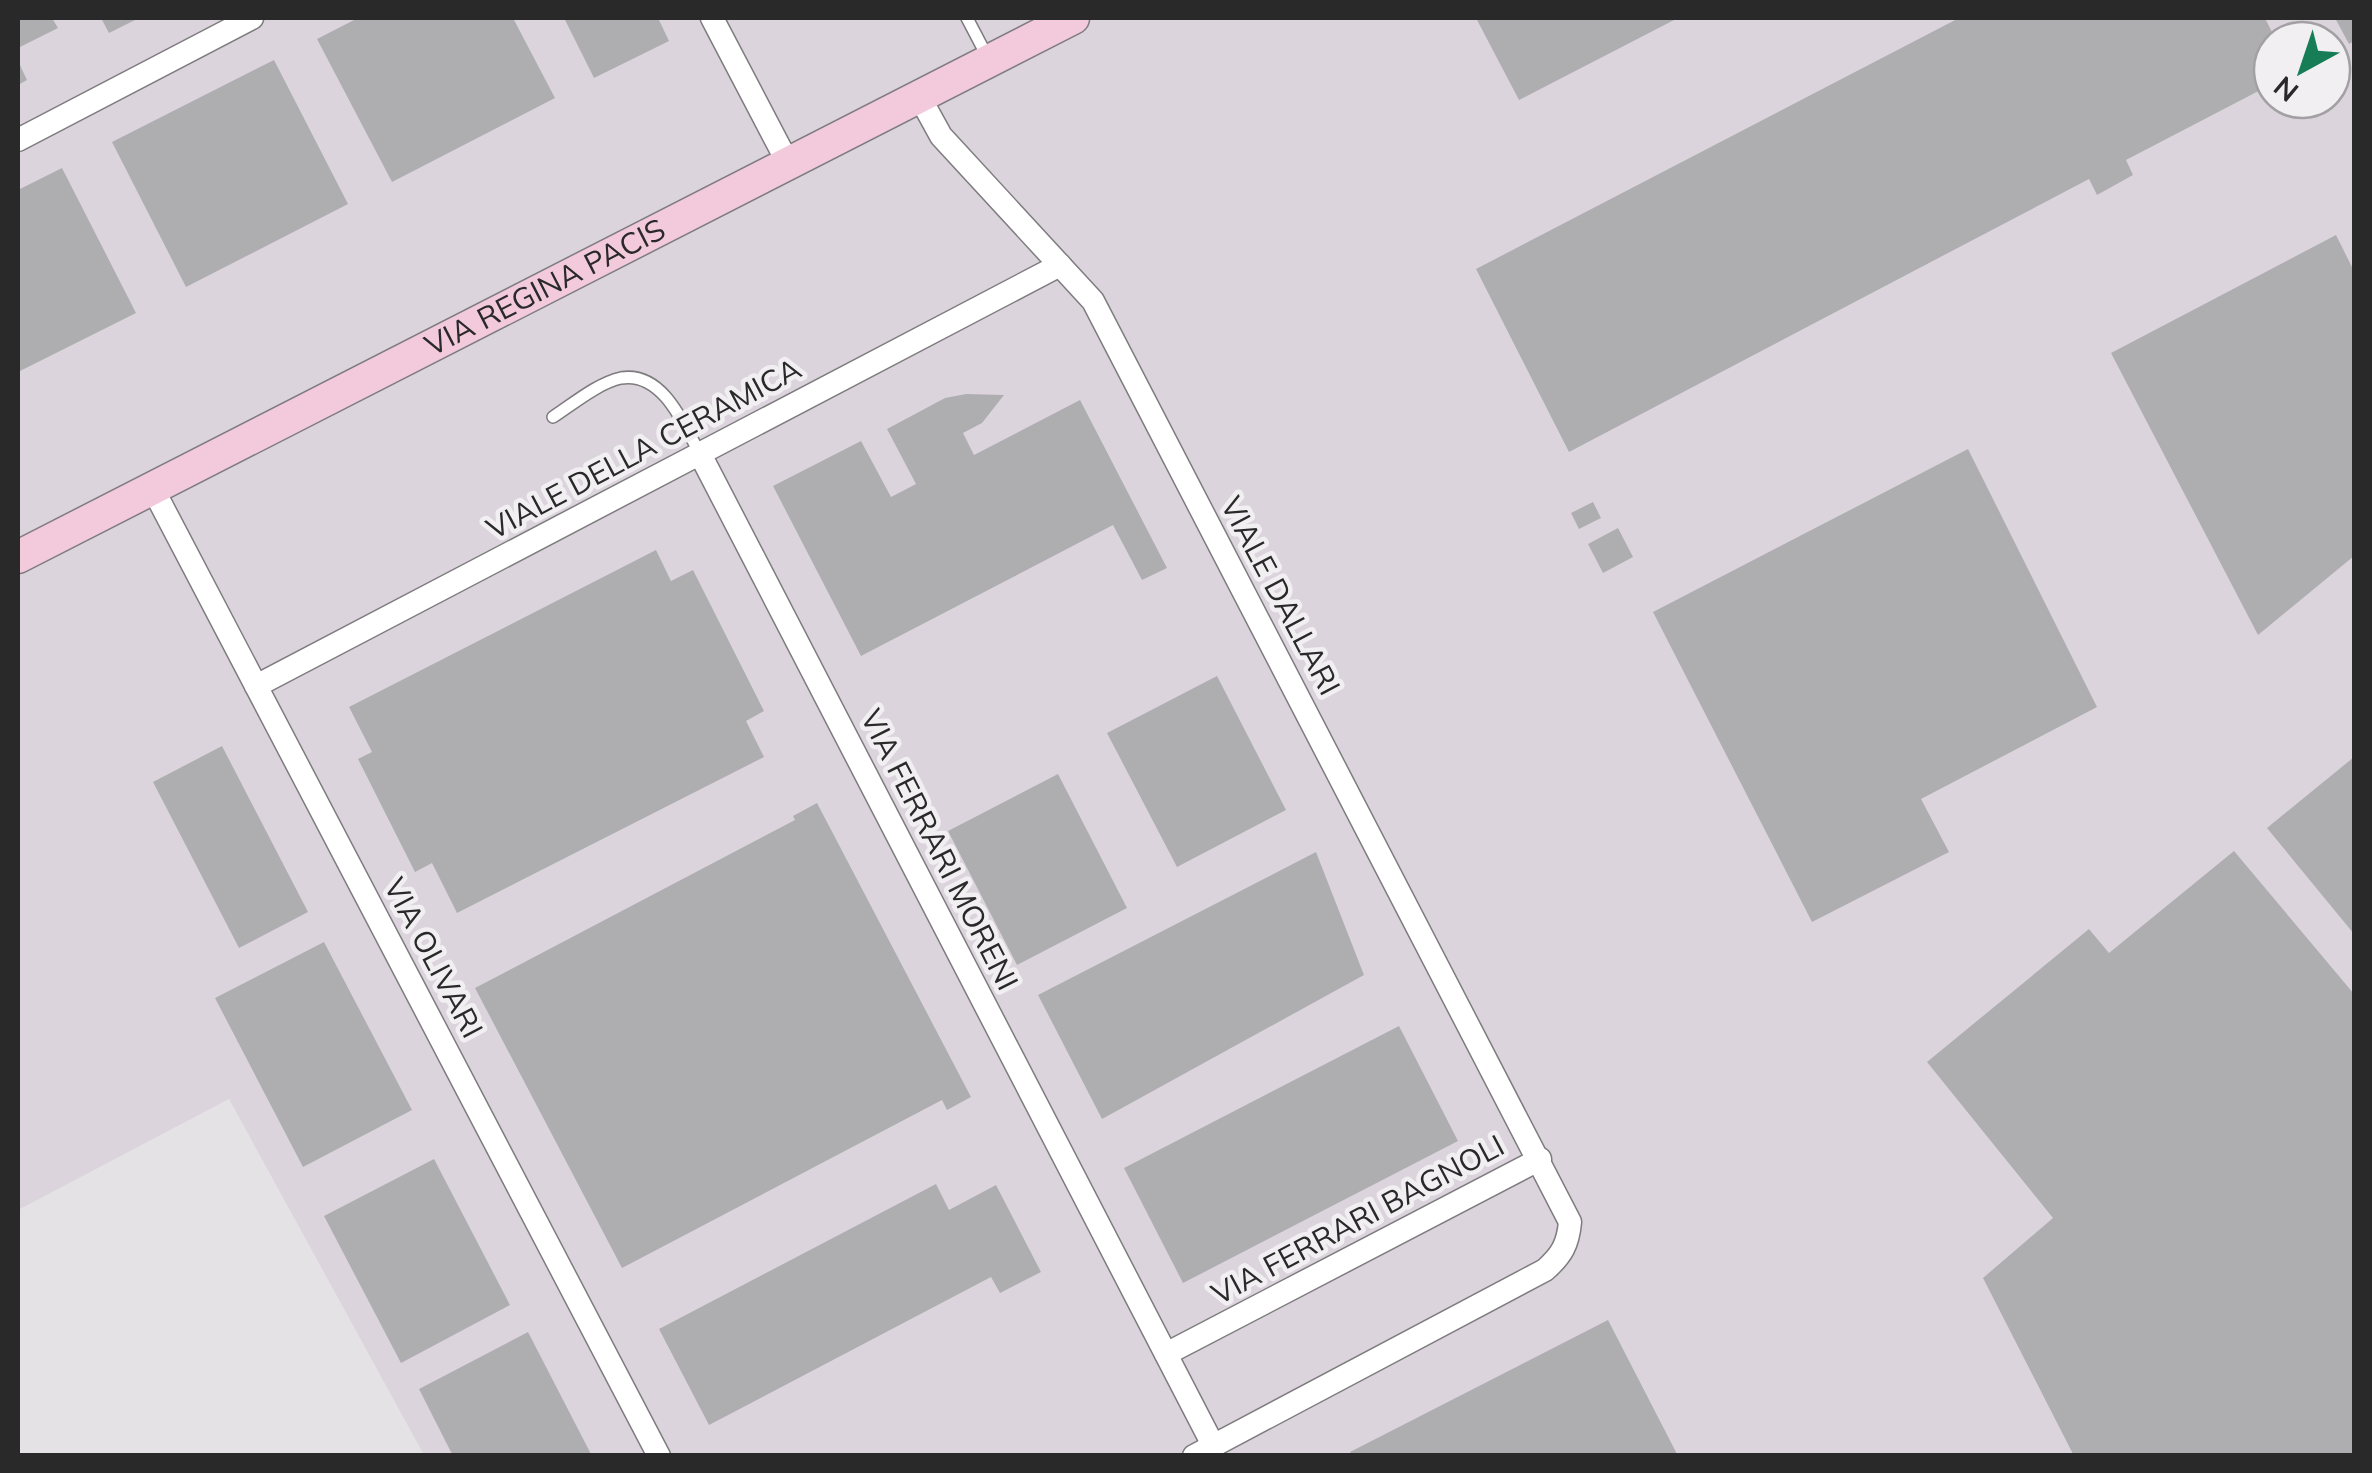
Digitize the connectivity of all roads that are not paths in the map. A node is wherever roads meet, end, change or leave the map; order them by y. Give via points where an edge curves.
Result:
1 (252, 18) edge
2 (712, 18) edge
3 (968, 18) edge
4 (1073, 18) edge
5 (989, 60) junction
6 (918, 96) junction
7 (18, 140) edge
8 (789, 164) junction
9 (1060, 265) junction
10 (553, 417) dead end
11 (700, 454) junction
12 (153, 488) junction
13 (18, 557) edge
14 (256, 686) junction
15 (1540, 1159) junction
16 (1166, 1354) junction
17 (1204, 1451) edge
18 (659, 1456) edge

1 - 7 street
2 - 8 street
3 - 5 lane
4 - 5 street, VIA REGINA PACIS
5 - 6 street, VIA REGINA PACIS
6 - 8 street, VIA REGINA PACIS
6 - 9 street, VIALE DALLARI via 942,136
8 - 12 street, VIA REGINA PACIS
9 - 11 street, VIALE DELLA CERAMICA
9 - 15 street, VIALE DALLARI via 1093,302
10 - 11 lane, VIA FERRARI MORENI via 623,378 642,382 662,391
11 - 14 street, VIALE DELLA CERAMICA
11 - 16 street, VIA FERRARI MORENI
12 - 13 street, VIA REGINA PACIS
12 - 14 street, VIA OLIVARI
14 - 18 street, VIA OLIVARI
15 - 16 street, VIA FERRARI BAGNOLI
15 - 17 street, VIA FERRARI BAGNOLI via 1570,1222 1568,1242 1546,1270
16 - 17 street, VIA FERRARI MORENI

